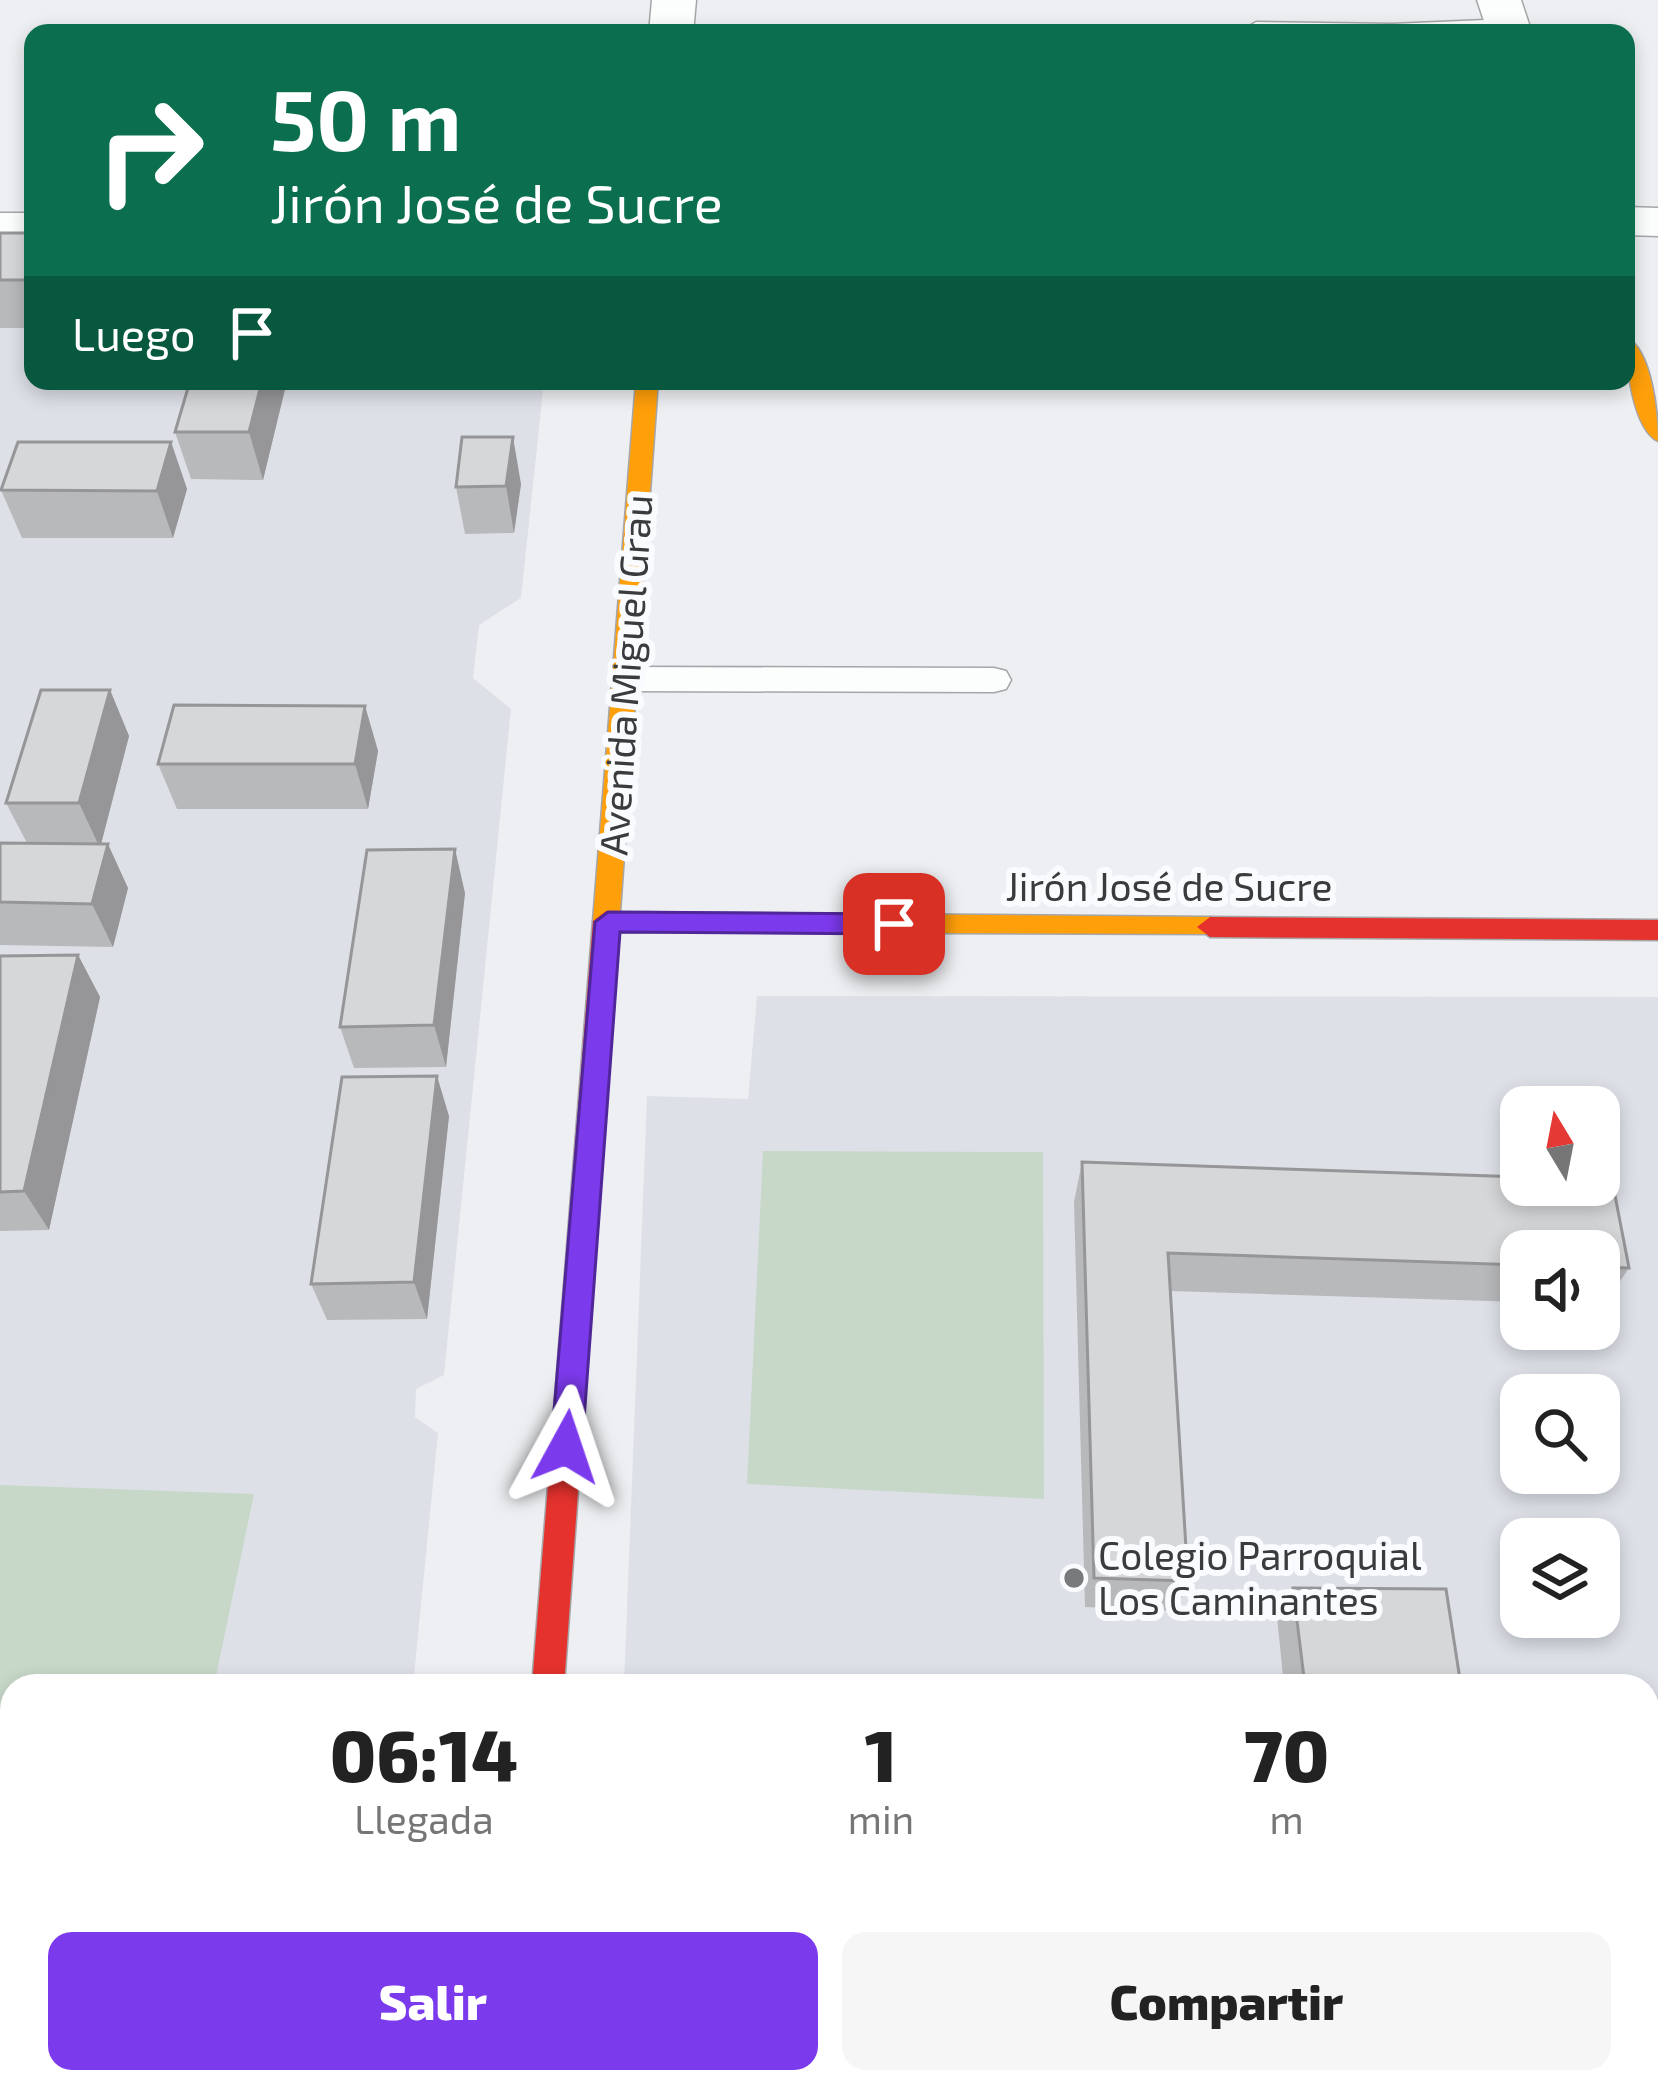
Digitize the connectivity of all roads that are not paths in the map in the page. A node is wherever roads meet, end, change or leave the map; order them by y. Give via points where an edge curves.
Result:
1 (1506, 20) edge
2 (1468, 24) edge
3 (1635, 369) edge
4 (646, 390) edge
5 (1658, 434) edge
6 (626, 680) junction
7 (994, 680) dead end
8 (608, 922) junction
9 (1658, 930) edge
10 (549, 1674) edge

1 - 2 lane
3 - 5 street
4 - 6 street, Avenida Miguel Grau
6 - 7 lane
6 - 8 street, Avenida Miguel Grau
8 - 9 street, Jirón José de Sucre
8 - 10 street, Avenida Miguel Grau

